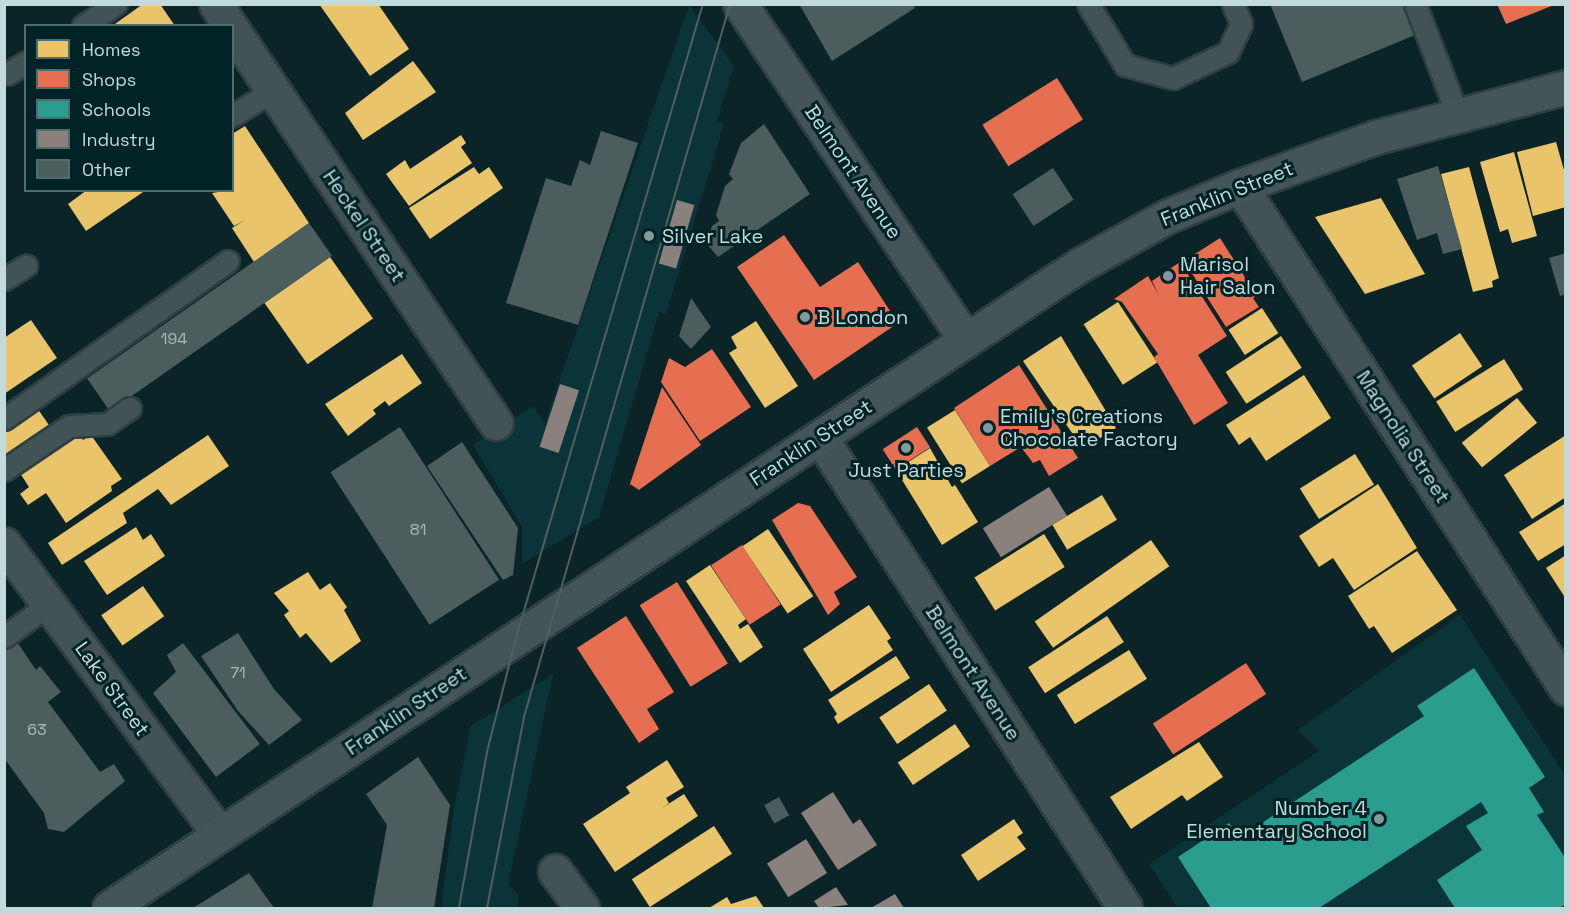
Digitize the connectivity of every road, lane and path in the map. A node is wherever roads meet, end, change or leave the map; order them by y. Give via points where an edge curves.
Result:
1 (116, 4) edge
2 (216, 4) edge
3 (740, 4) edge
4 (1088, 4) edge
5 (1233, 4) edge
6 (1415, 4) edge
7 (86, 24) edge
8 (229, 24) edge
9 (234, 32) edge
10 (24, 63) edge
11 (7, 74) dead end
12 (1566, 87) edge
13 (273, 90) junction
14 (234, 115) edge
15 (1458, 116) junction
16 (1240, 186) junction
17 (228, 261) dead end
18 (26, 266) dead end
19 (4, 279) edge
20 (966, 340) junction
21 (130, 408) dead end
22 (4, 419) edge
23 (496, 423) dead end
24 (820, 437) junction
25 (4, 470) edge
26 (4, 544) edge
27 (49, 604) junction
28 (4, 637) edge
29 (1566, 688) edge
30 (220, 835) junction
31 (555, 871) dead end
32 (109, 909) edge
33 (582, 909) edge
34 (1125, 909) edge

1 - 7 lane
2 - 8 street, Heckel Street
3 - 20 main road, Belmont Avenue
4 - 5 lane via 1125,64 1173,78 1228,52 1241,24
6 - 15 lane
9 - 13 street, Heckel Street
10 - 11 lane
12 - 15 main road, Franklin Street
13 - 14 lane
13 - 23 street, Heckel Street
15 - 16 main road, Franklin Street via 1376,137
16 - 20 main road, Franklin Street via 1168,216 1088,261
16 - 29 street, Magnolia Street
17 - 22 lane
18 - 19 lane
20 - 24 main road, Franklin Street
21 - 25 lane via 107,424 69,426
24 - 30 main road, Franklin Street
24 - 34 street, Belmont Avenue
26 - 27 street, Lake Street
27 - 28 lane
27 - 30 street, Lake Street
30 - 32 main road, Franklin Street
31 - 33 street

